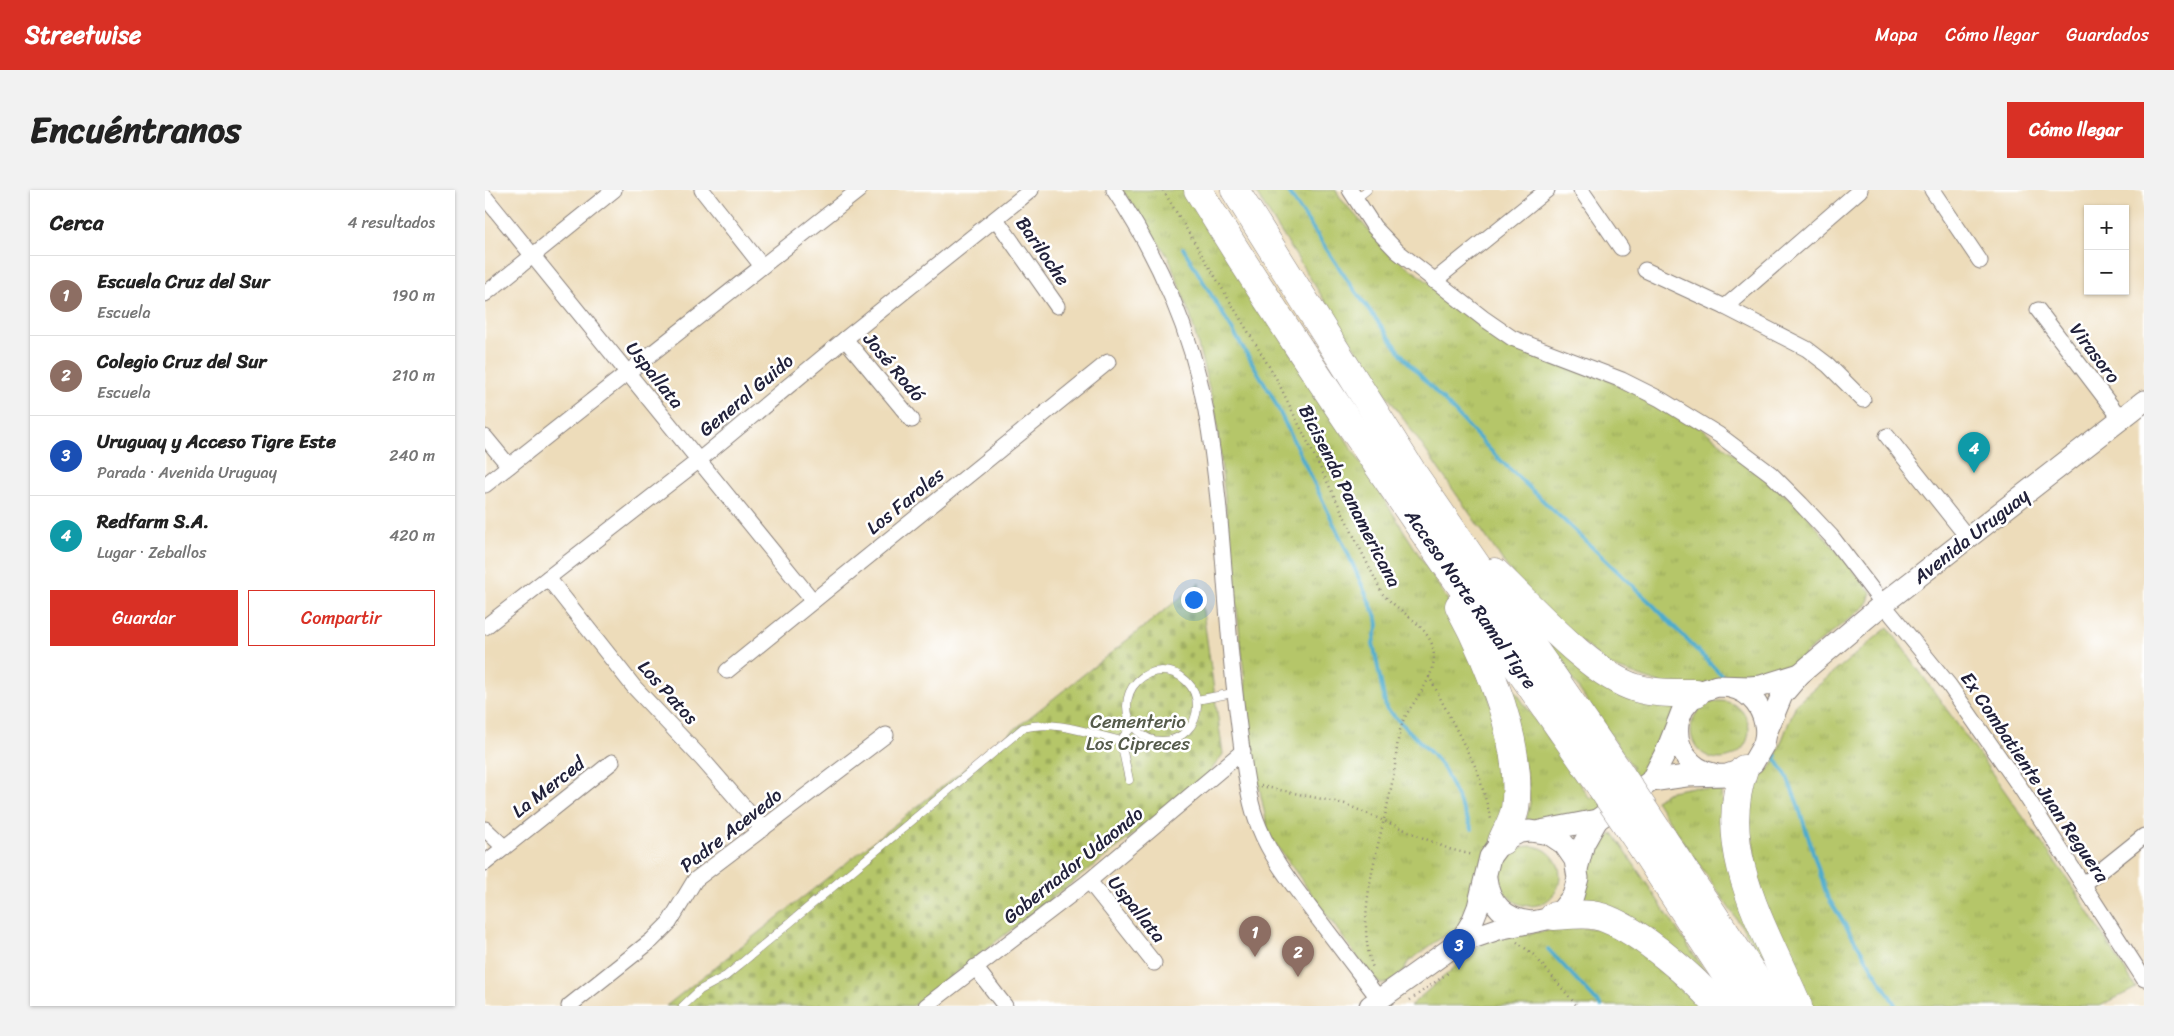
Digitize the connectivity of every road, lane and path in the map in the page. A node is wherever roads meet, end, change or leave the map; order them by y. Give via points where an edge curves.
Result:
1 (614, 190) edge
2 (702, 190) edge
3 (859, 190) edge
4 (1031, 190) edge
5 (1114, 190) edge
6 (1163, 190) edge
7 (1198, 190) edge
8 (1235, 190) edge
9 (1547, 190) edge
10 (1581, 190) edge
11 (1860, 190) edge
12 (1931, 190) edge
13 (1358, 193) edge
14 (485, 197) edge
15 (996, 219) junction
16 (1621, 248) dead end
17 (533, 256) junction
18 (1980, 261) dead end
19 (763, 266) junction
20 (1645, 270) dead end
21 (1434, 281) junction
22 (485, 294) edge
23 (1057, 306) dead end
24 (1725, 307) junction
25 (2038, 310) dead end
26 (845, 339) junction
27 (1108, 362) dead end
28 (627, 372) junction
29 (1863, 400) dead end
30 (2144, 401) edge
31 (2121, 419) junction
32 (912, 420) dead end
33 (485, 436) edge
34 (1887, 436) dead end
35 (698, 461) junction
36 (509, 466) junction
37 (1413, 473) junction
38 (485, 485) edge
39 (1401, 500) junction
40 (1968, 538) junction
41 (548, 578) junction
42 (813, 601) junction
43 (1883, 604) junction
44 (485, 628) edge
45 (727, 671) dead end
46 (1800, 674) junction
47 (1429, 676) junction
48 (1725, 686) junction
49 (1233, 693) junction
50 (1696, 693) junction
51 (1197, 700) junction
52 (1679, 716) junction
53 (1133, 726) junction
54 (1766, 733) junction
55 (886, 735) dead end
56 (1122, 740) junction
57 (1243, 752) junction
58 (612, 762) dead end
59 (1744, 769) junction
60 (1718, 775) junction
61 (1129, 780) dead end
62 (1610, 780) junction
63 (1651, 781) junction
64 (1247, 783) junction
65 (1597, 820) junction
66 (1384, 822) junction
67 (485, 829) edge
68 (763, 829) junction
69 (1540, 831) junction
70 (2144, 836) edge
71 (1653, 844) junction
72 (504, 847) junction
73 (1492, 849) junction
74 (485, 863) edge
75 (1577, 869) junction
76 (1089, 881) junction
77 (2084, 884) junction
78 (1543, 919) junction
79 (1515, 941) dead end
80 (1460, 942) junction
81 (1153, 963) dead end
82 (975, 967) junction
83 (1453, 969) dead end
84 (1374, 970) dead end
85 (2144, 979) edge
86 (1380, 998) edge
87 (569, 1006) edge
88 (683, 1006) edge
89 (926, 1006) edge
90 (1005, 1006) edge
91 (1577, 1006) edge
92 (1718, 1006) edge
93 (1746, 1006) edge
94 (1774, 1006) edge
95 (1798, 1006) edge

1 - 17 street
2 - 19 street
3 - 19 street
4 - 15 street, General Guido
5 - 49 street via 1148,246 1178,315 1205,410 1219,511
6 - 47 path, Bicisenda Panamericana via 1275,378 1382,593 1420,628 1433,647
7 - 39 highway, Acceso Norte Ramal Tigre via 1262,294
8 - 37 highway, Acceso Norte Ramal Tigre
9 - 21 street
10 - 16 street
11 - 24 street
12 - 18 street
13 - 21 street, Ex Combatiente Juan Reguera via 1374,227
14 - 17 street, Uspallata
15 - 23 street, Bariloche
15 - 26 street, General Guido
17 - 22 street
17 - 28 street, Uspallata
19 - 28 street
20 - 24 street
21 - 43 street, Ex Combatiente Juan Reguera via 1512,338 1622,380 1660,399 1719,436 1771,474 1801,504 1831,536
24 - 29 street via 1807,349 1828,364
25 - 31 street, Virasoro
26 - 32 street, José Rodó
26 - 35 street, General Guido
27 - 42 street, Los Faroles
28 - 35 street, Uspallata
28 - 36 street
30 - 31 main road, Avenida Uruguay
31 - 40 main road, Avenida Uruguay
33 - 36 street
34 - 40 street
35 - 41 street, General Guido
35 - 42 street, Uspallata
36 - 38 street
37 - 50 highway via 1475,552 1583,655 1633,688 1655,693
37 - 62 highway, Acceso Norte Ramal Tigre
39 - 62 highway, Acceso Norte Ramal Tigre
39 - 73 highway via 1466,618 1487,666 1510,734 1517,773 1515,812
40 - 43 main road, Avenida Uruguay
41 - 44 street, General Guido
41 - 68 street, Los Patos via 634,686
42 - 45 street, Los Faroles
43 - 46 main road, Avenida Uruguay
43 - 77 street, Ex Combatiente Juan Reguera via 1949,685
46 - 48 main road, Avenida Uruguay via 1749,688
46 - 54 main road, Avenida Uruguay via 1781,695
47 - 66 path, Bicisenda Panamericana via 1400,731
47 - 73 path via 1477,772
48 - 50 main road, Avenida Uruguay
48 - 54 main road via 1744,692 1758,705 1766,723
49 - 51 lane
49 - 57 street
50 - 52 main road
51 - 53 lane via 1193,723 1175,738 1152,740
51 - 53 lane via 1193,688 1184,678 1161,670 1148,673 1137,680 1126,702 1127,715
52 - 60 main road via 1679,743 1687,759 1701,770
52 - 63 main road
53 - 56 lane
54 - 59 main road, Avenida Uruguay via 1760,754
55 - 68 street, Padre Acevedo
56 - 61 lane
56 - 88 lane via 1058,726 1023,728 726,976 700,990
57 - 64 street
57 - 76 street, Gobernador Udaondo
58 - 72 street, La Merced
59 - 60 main road
59 - 95 highway via 1736,800 1741,869 1751,902
60 - 63 main road
62 - 71 highway, Acceso Norte Ramal Tigre, bridge
63 - 65 main road
64 - 66 path via 1345,804
64 - 86 street via 1258,827 1274,858
65 - 69 main road
65 - 75 main road via 1584,843
66 - 73 path via 1455,852
66 - 84 path, Bicisenda Panamericana via 1367,897 1367,952
67 - 72 street
68 - 87 street, Padre Acevedo via 695,880 669,923
69 - 73 main road via 1520,832
69 - 75 main road via 1565,844
70 - 77 street
71 - 93 highway, Acceso Norte Ramal Tigre
71 - 94 highway, Acceso Norte Ramal Tigre
72 - 74 street, La Merced
73 - 78 main road via 1489,893 1497,906 1513,918
73 - 80 main road via 1475,914
75 - 78 main road via 1573,896 1568,904
76 - 81 street, Uspallata
76 - 82 street, Gobernador Udaondo
77 - 85 street, Ex Combatiente Juan Reguera
78 - 80 main road
78 - 92 highway via 1588,914 1606,918 1663,955
79 - 91 path via 1534,954
80 - 86 main road
82 - 89 street, Gobernador Udaondo
82 - 90 street
83 - 86 path via 1405,1002

